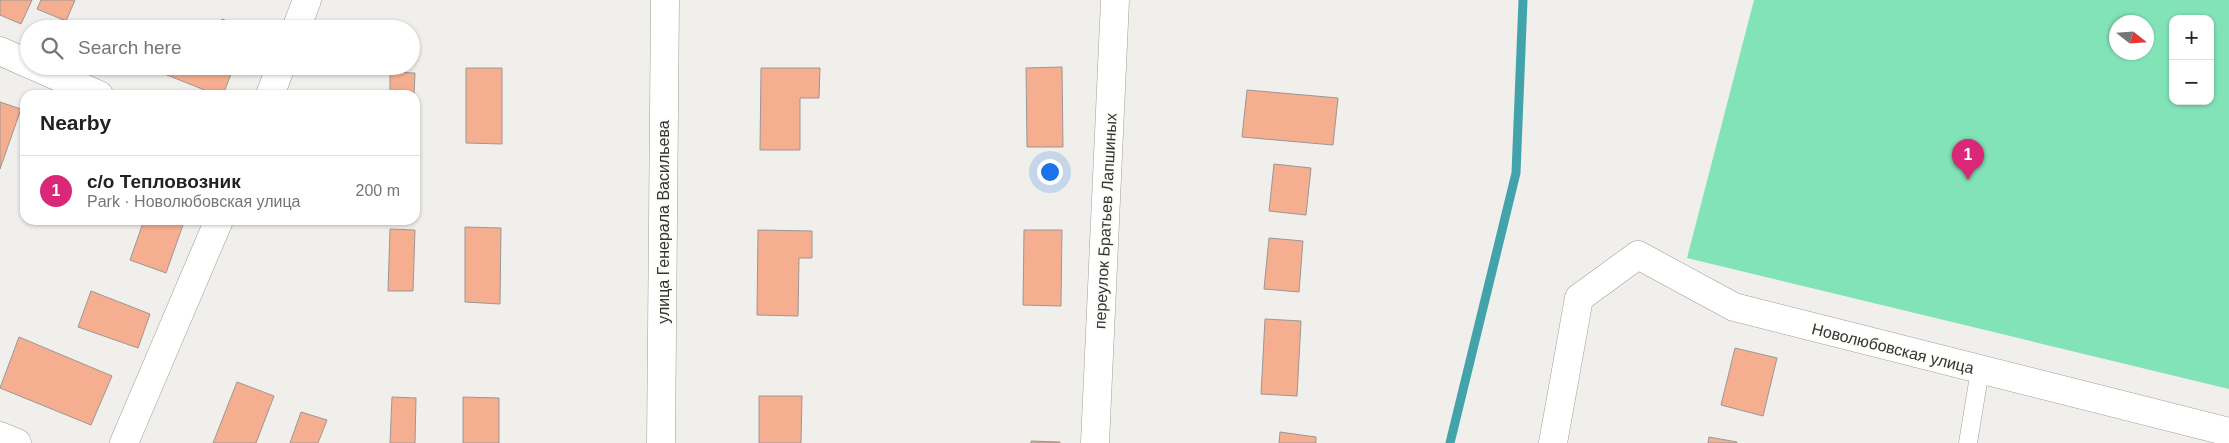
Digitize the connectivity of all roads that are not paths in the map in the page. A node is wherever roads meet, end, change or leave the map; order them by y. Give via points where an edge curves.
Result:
1 (307, 0) edge
2 (665, 0) edge
3 (1115, 0) edge
4 (299, 20) edge
5 (0, 51) edge
6 (20, 60) edge
7 (54, 75) edge
8 (278, 75) edge
9 (88, 90) edge
10 (272, 90) edge
11 (217, 225) edge
12 (1980, 370) junction
13 (2229, 432) edge
14 (0, 436) edge
15 (17, 443) edge
16 (124, 443) edge
17 (661, 443) edge
18 (1095, 443) edge
19 (1553, 443) edge
20 (1968, 443) edge

1 - 4 street
2 - 17 street, улица Генерала Васильева
3 - 18 street, переулок Братьев Лапшиных
5 - 6 street
7 - 9 street
8 - 10 street
11 - 16 street
12 - 13 street, Новолюбовская улица
12 - 19 street, Новолюбовская улица via 1734,307 1638,255 1579,298
12 - 20 lane
14 - 15 street

